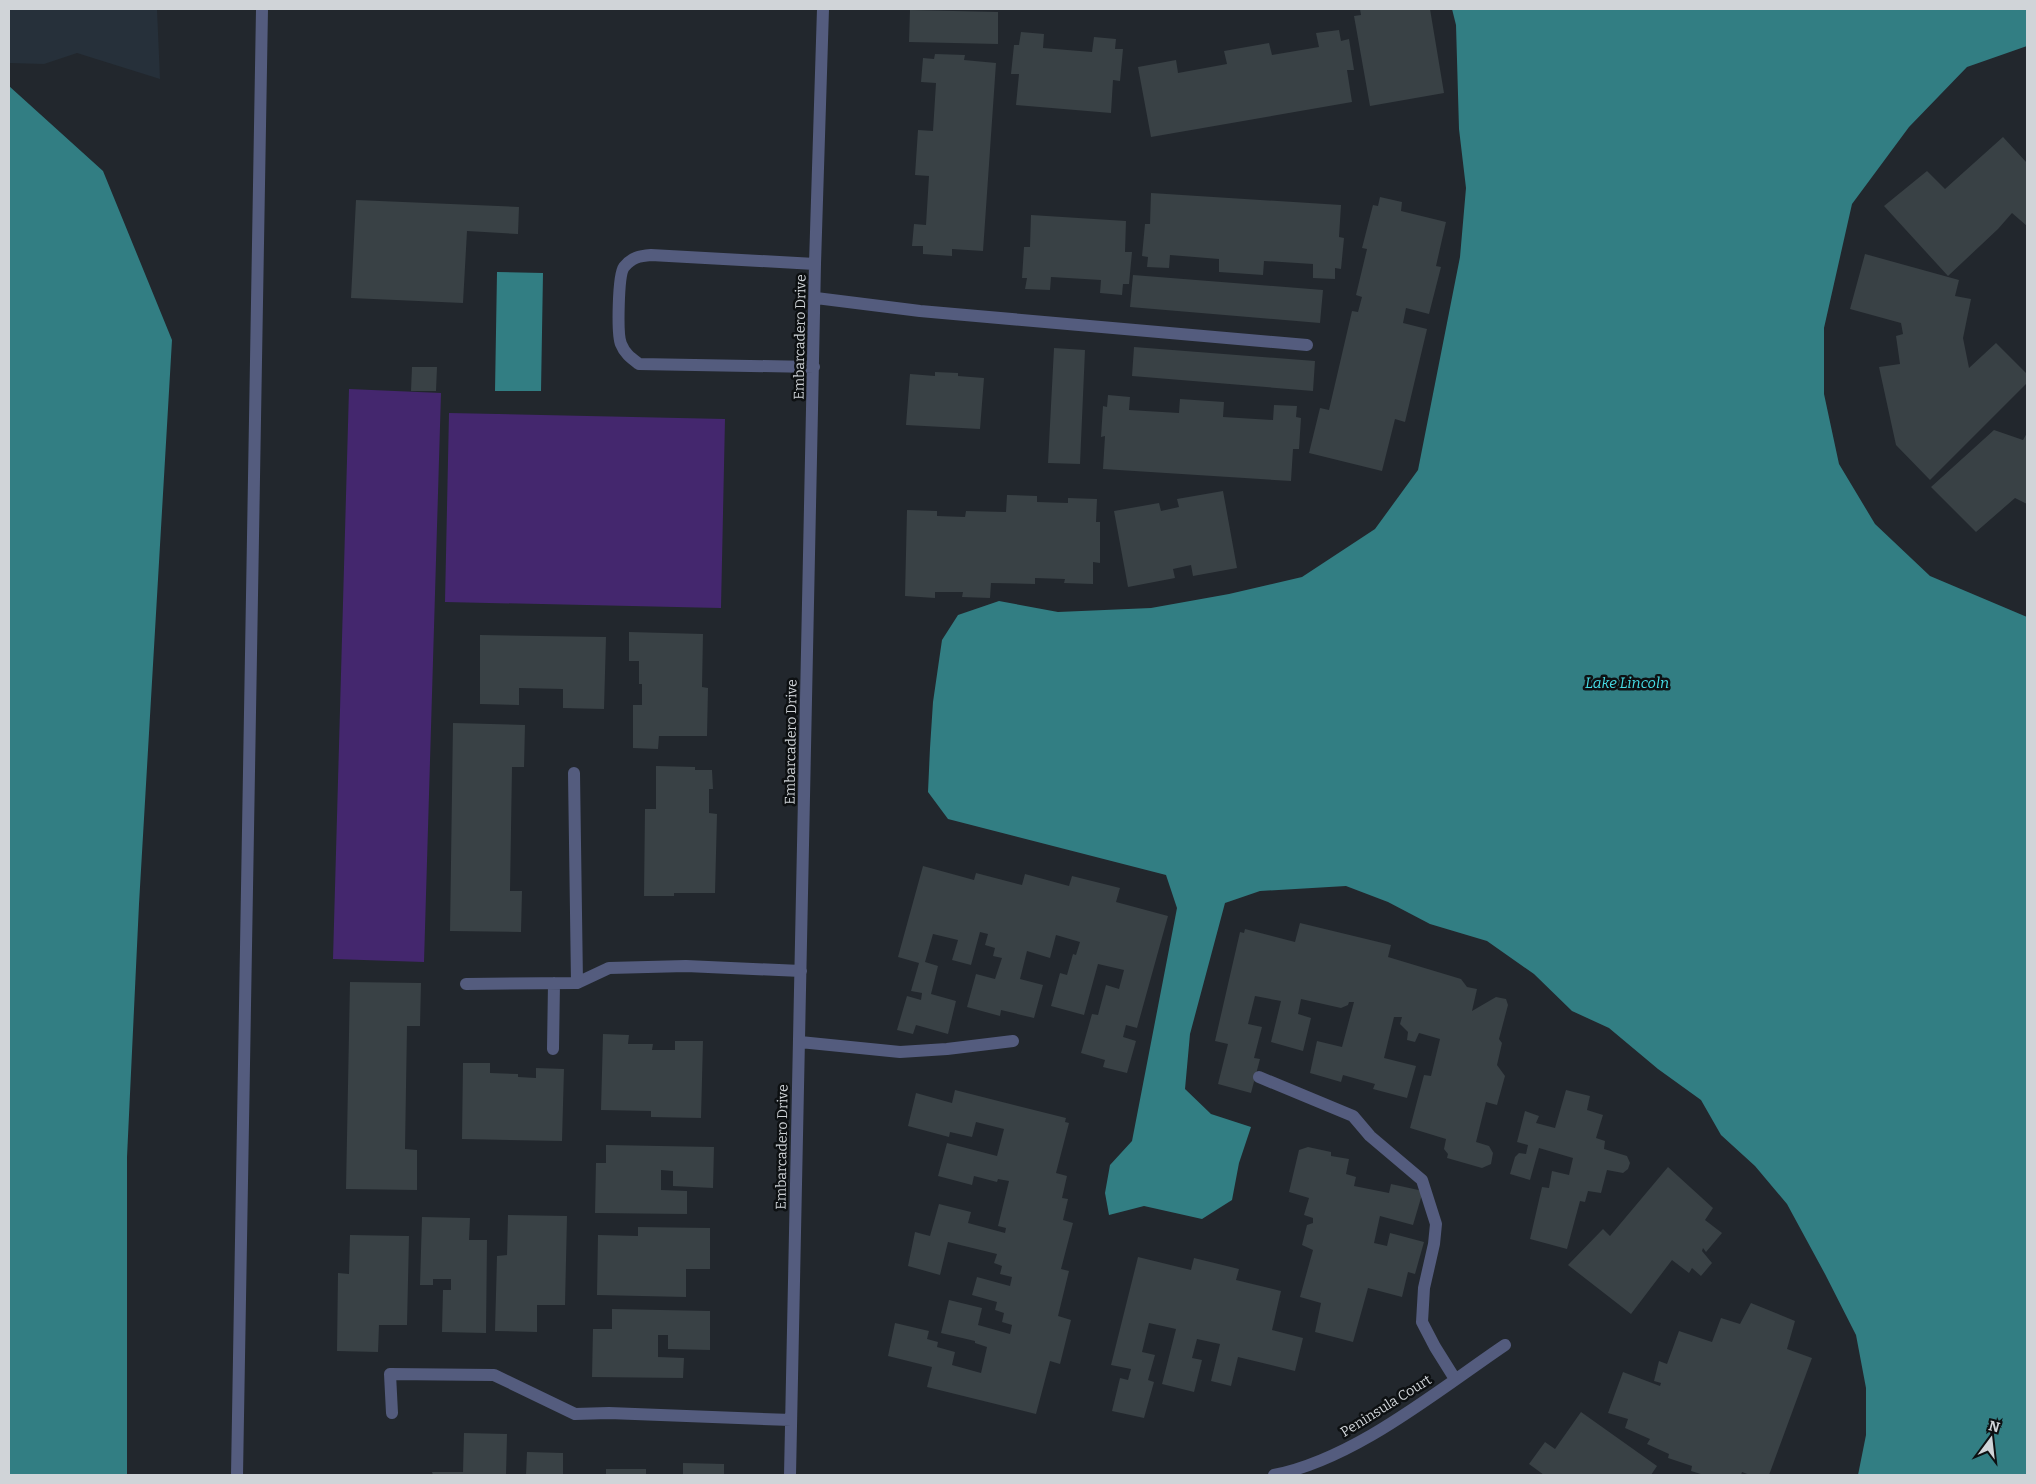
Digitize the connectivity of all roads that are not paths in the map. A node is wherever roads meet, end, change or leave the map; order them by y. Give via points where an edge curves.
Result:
1 (262, 9) edge
2 (823, 9) edge
3 (816, 264) junction
4 (816, 298) junction
5 (1306, 345) dead end
6 (814, 367) junction
7 (574, 773) dead end
8 (801, 971) junction
9 (554, 983) junction
10 (577, 983) junction
11 (466, 984) dead end
12 (1013, 1041) dead end
13 (800, 1042) junction
14 (553, 1049) dead end
15 (1259, 1078) dead end
16 (1505, 1345) dead end
17 (1456, 1379) junction
18 (392, 1413) dead end
19 (791, 1420) junction
20 (237, 1475) edge
21 (790, 1475) edge
22 (1274, 1475) edge

1 - 20 street
2 - 3 street, Embarcadero Drive
3 - 4 street, Embarcadero Drive
3 - 6 street via 651,255 635,257 623,268 619,281 620,343 627,356 639,364
4 - 5 street via 920,311
4 - 6 street, Embarcadero Drive
6 - 8 street, Embarcadero Drive
7 - 10 street
8 - 10 street via 686,966 610,968
8 - 13 street, Embarcadero Drive
9 - 10 street
9 - 11 street
9 - 14 street
12 - 13 street via 900,1052
13 - 19 street, Embarcadero Drive
15 - 17 street via 1353,1116 1370,1136 1422,1180 1436,1224 1424,1288 1422,1322
16 - 17 street, Peninsula Court
17 - 22 street, Peninsula Court via 1387,1426 1330,1458
18 - 19 street via 390,1374 494,1375 575,1414 609,1412
19 - 21 street, Embarcadero Drive

